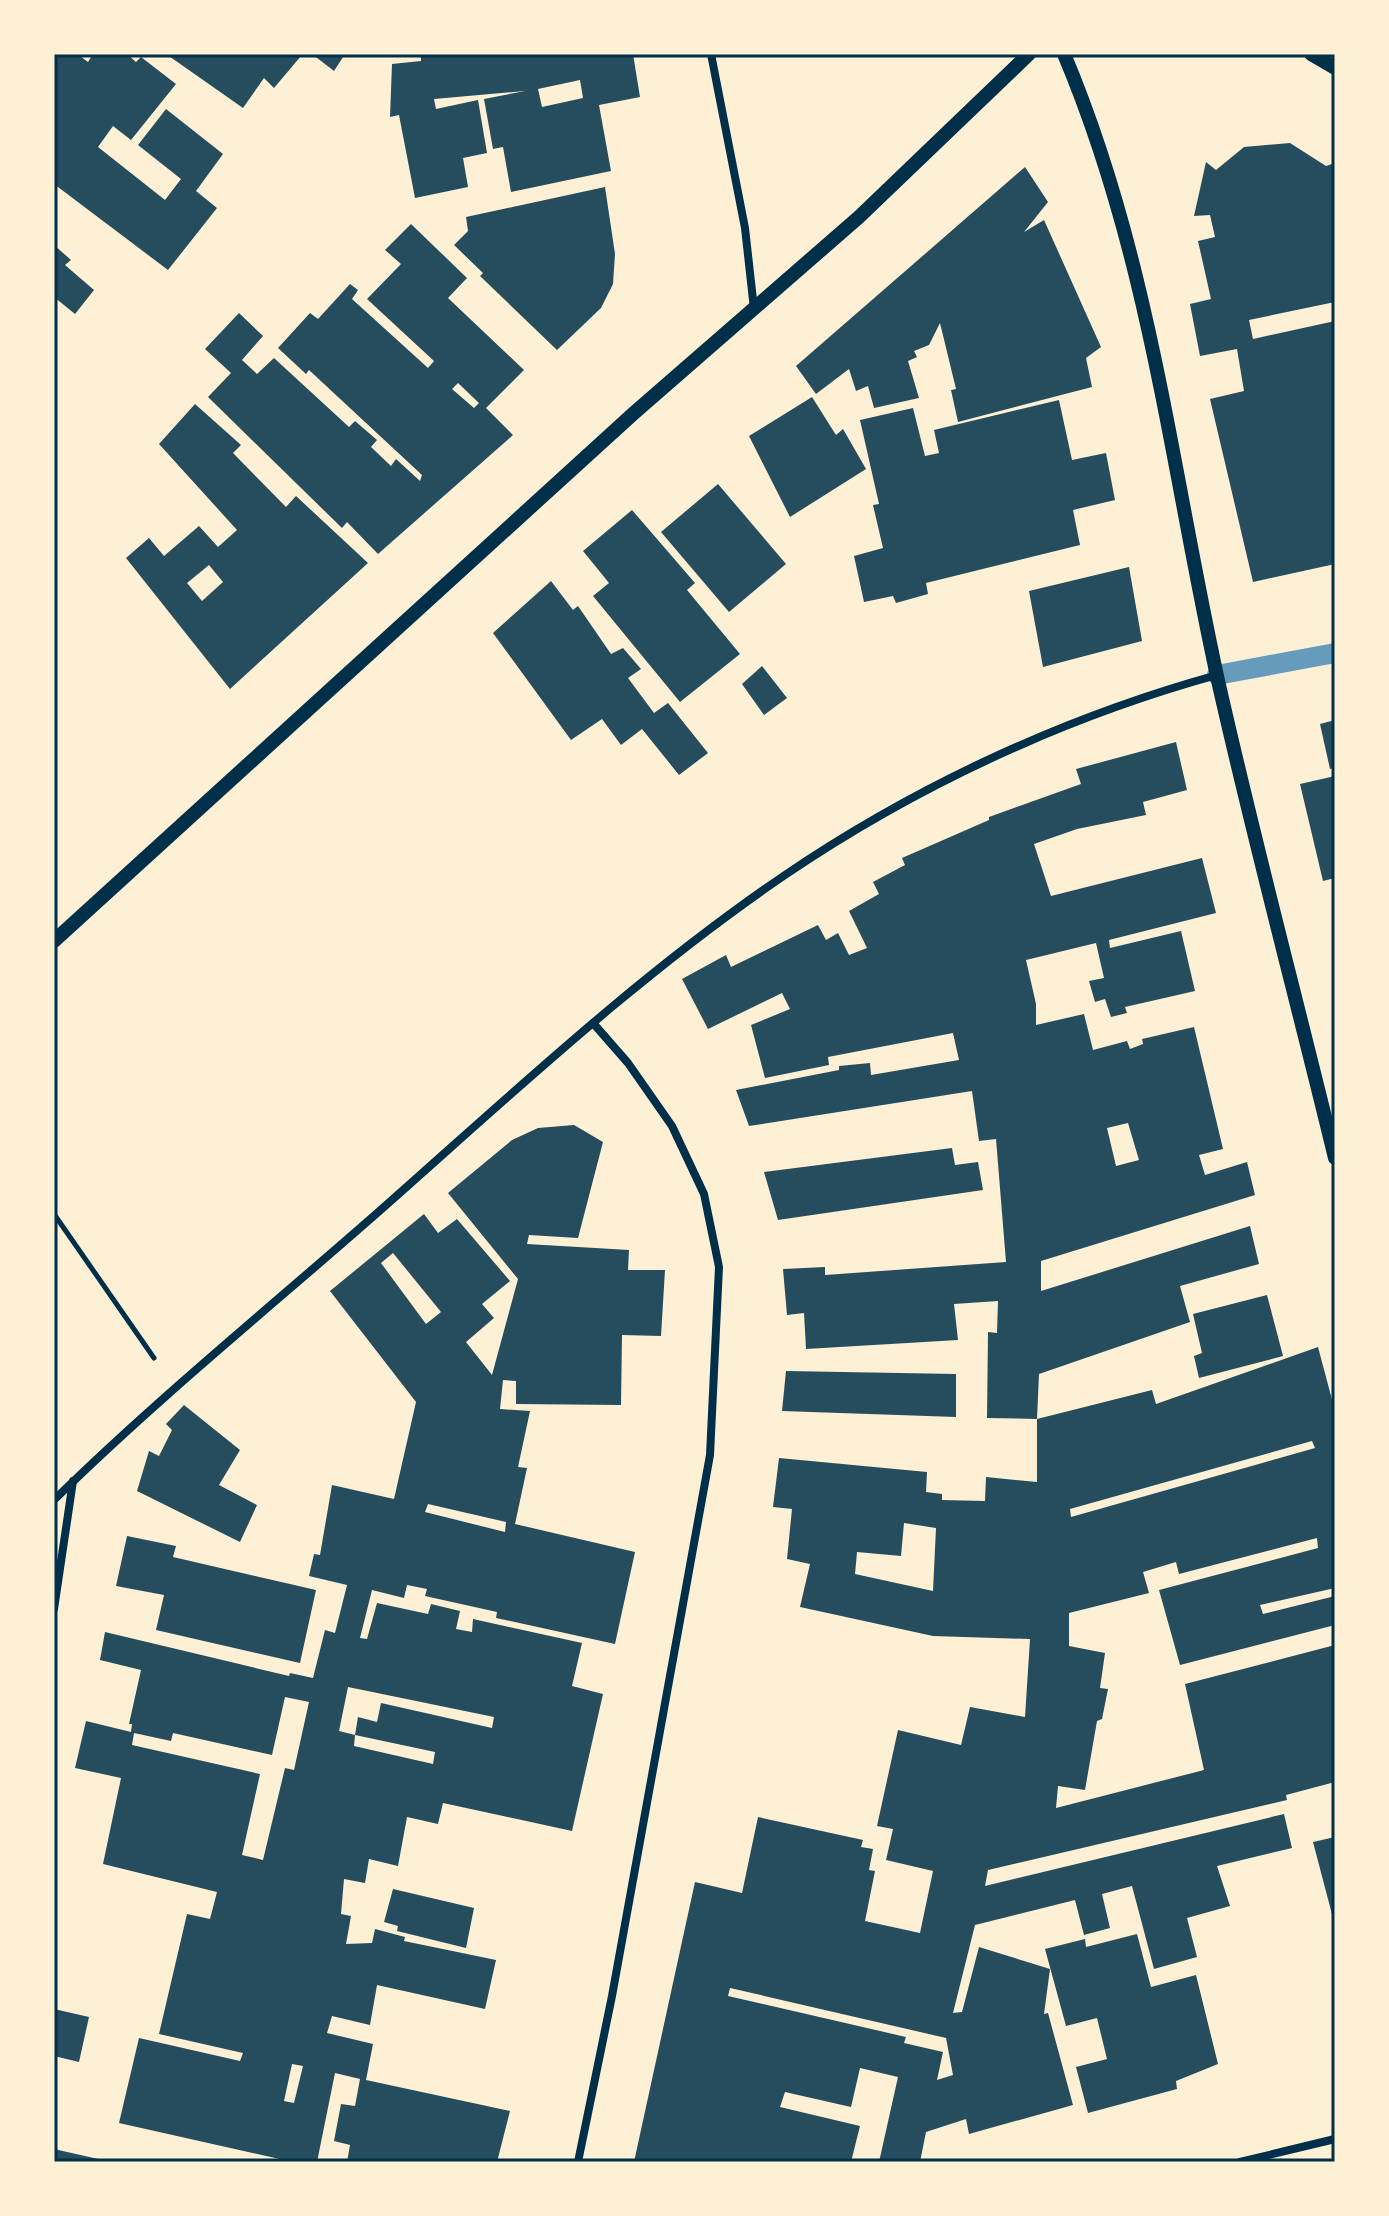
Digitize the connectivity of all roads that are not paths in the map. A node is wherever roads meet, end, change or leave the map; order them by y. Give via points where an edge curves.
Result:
1 (711, 54) edge
2 (1029, 54) edge
3 (1064, 54) edge
4 (1311, 54) edge
5 (1335, 68) edge
6 (754, 309) junction
7 (1217, 675) junction
8 (54, 941) edge
9 (593, 1023) junction
10 (1335, 1158) edge
11 (73, 1481) junction
12 (54, 1500) edge
13 (54, 1609) edge
14 (1335, 2139) edge
15 (578, 2162) edge
16 (1240, 2162) edge

1 - 6 street via 745,228
2 - 6 street
3 - 7 street via 1118,199 1141,289
4 - 5 street
6 - 8 street
7 - 9 street via 1148,694 937,784 787,873
7 - 10 street
9 - 11 street
9 - 15 street via 672,1126 704,1194 719,1267 710,1455
11 - 12 street
11 - 13 street
14 - 16 street

